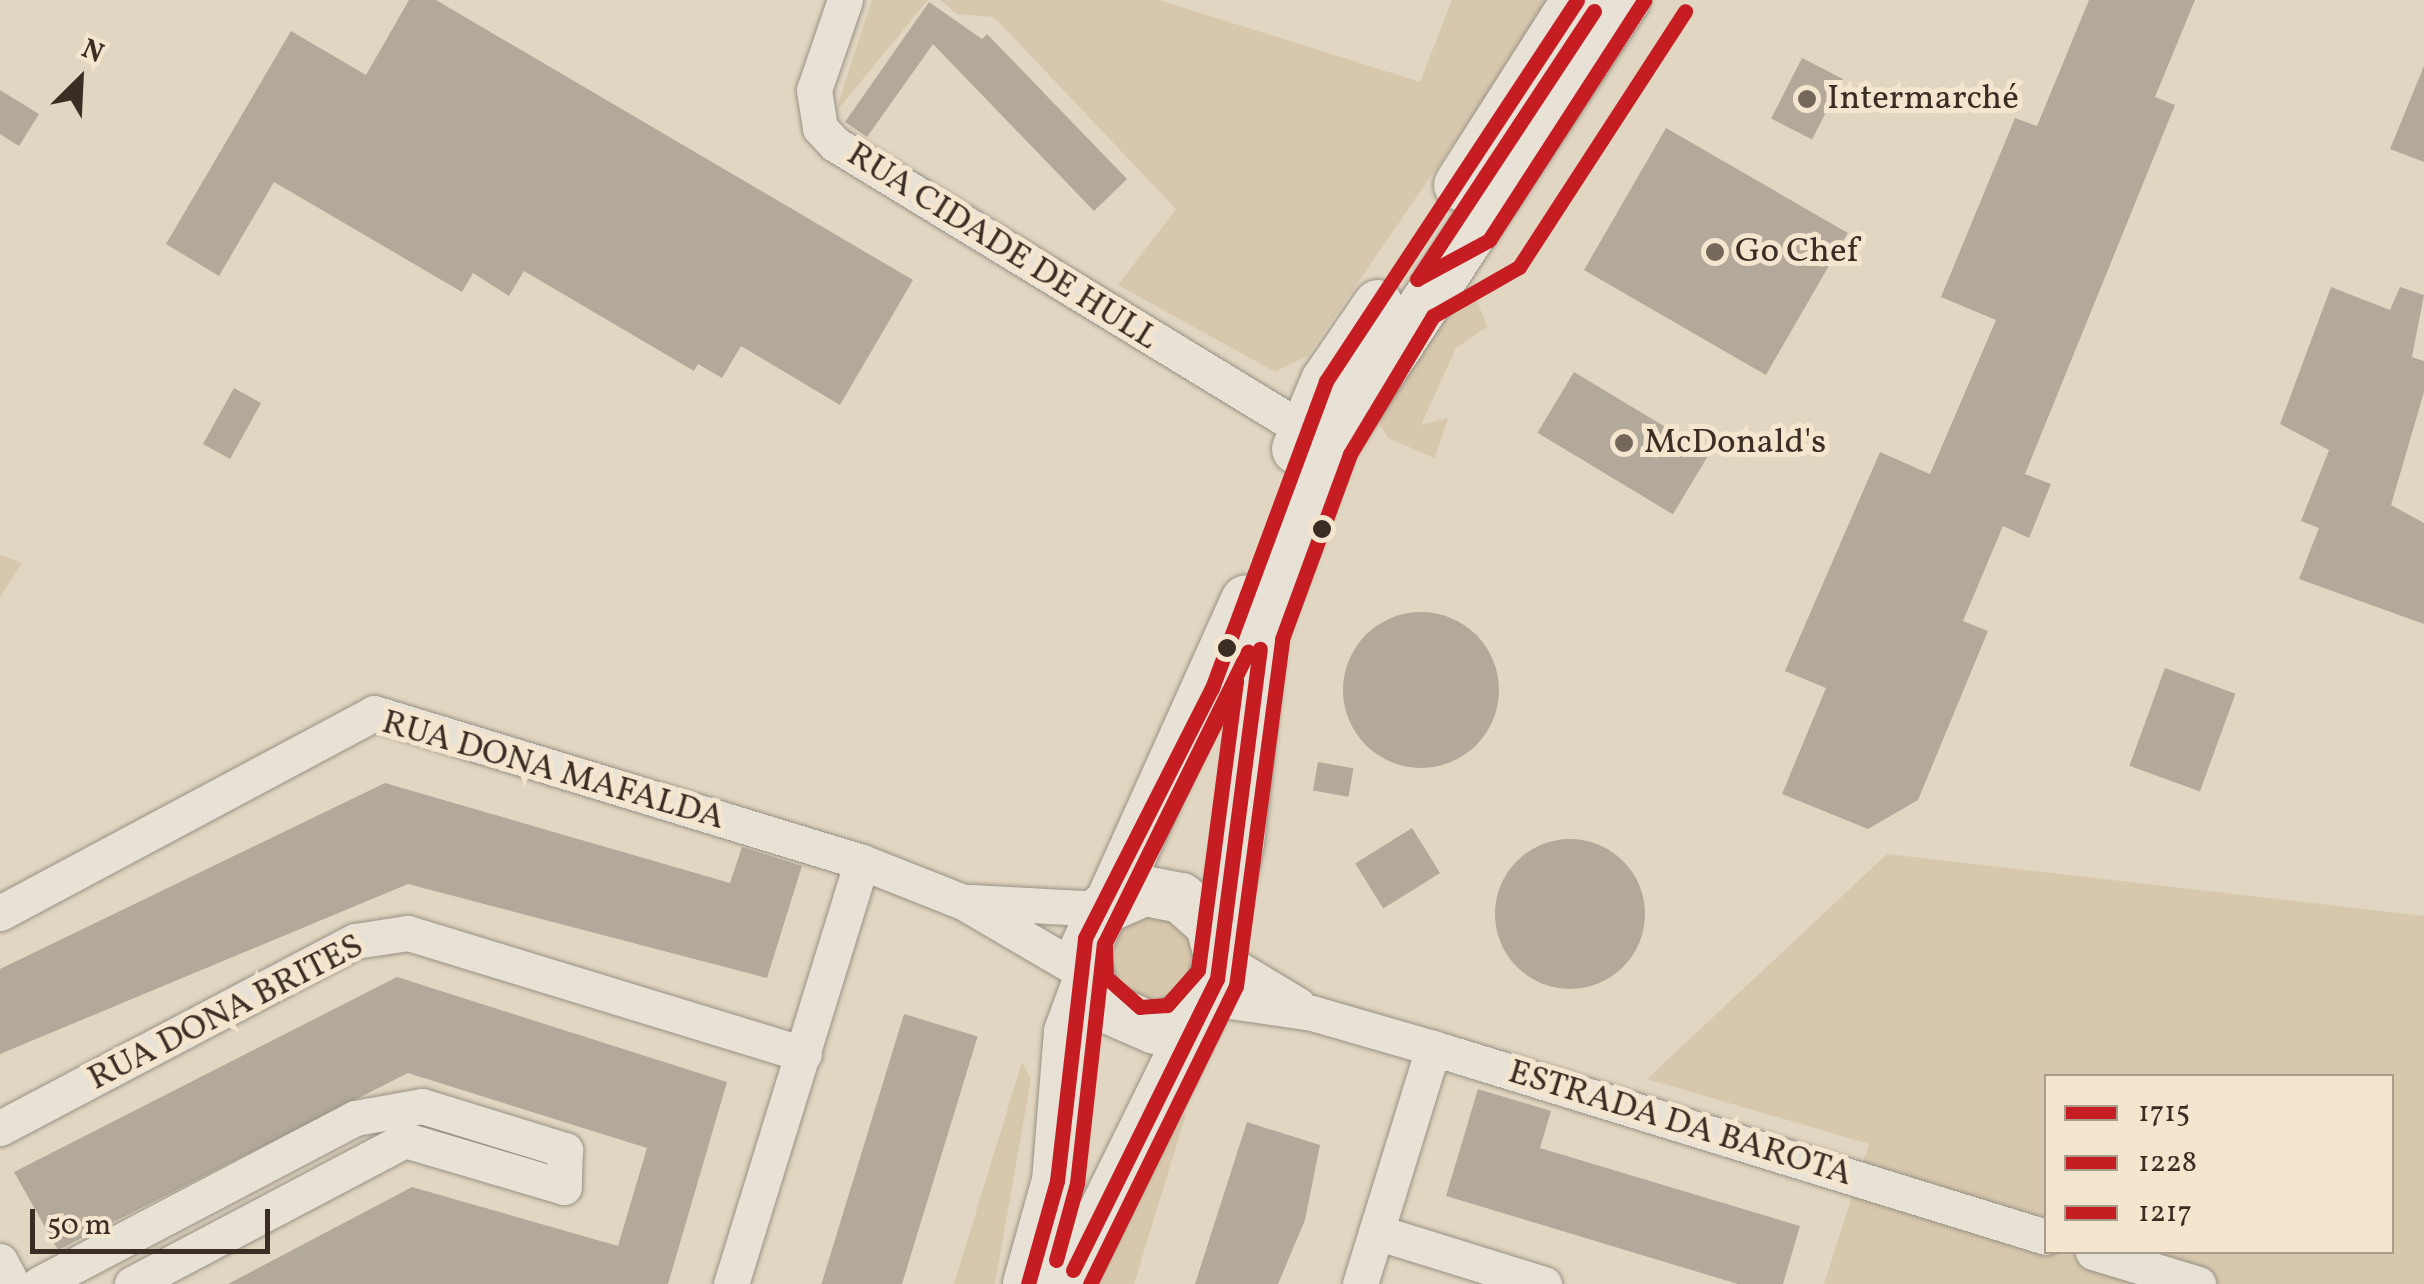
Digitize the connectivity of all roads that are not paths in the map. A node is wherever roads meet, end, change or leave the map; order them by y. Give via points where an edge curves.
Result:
1 (845, 0) edge
2 (1577, 0) edge
3 (1625, 0) edge
4 (1304, 430) junction
5 (862, 862) junction
6 (963, 902) junction
7 (1106, 907) junction
8 (0, 913) edge
9 (1210, 978) junction
10 (1084, 979) junction
11 (1433, 1048) junction
12 (804, 1054) junction
13 (0, 1128) edge
14 (1376, 1232) junction
15 (2044, 1236) edge
16 (2100, 1254) edge
17 (0, 1261) edge
18 (12, 1284) edge
19 (39, 1284) edge
20 (132, 1284) edge
21 (731, 1284) edge
22 (1028, 1284) edge
23 (1068, 1284) edge
24 (1360, 1284) edge
25 (1544, 1284) edge
26 (2198, 1284) edge

1 - 4 street, RUA CIDADE DE HULL via 814,90 820,128 835,144
2 - 4 street via 1326,381
3 - 9 street via 1332,446 1262,634 1239,842
4 - 7 street via 1212,688
5 - 6 street, RUA DONA MAFALDA
5 - 8 street, RUA DONA MAFALDA via 374,714
5 - 12 street
6 - 7 street, RUA DONA MAFALDA
6 - 10 street, RUA DONA MAFALDA
7 - 9 street via 1163,892 1198,909
7 - 10 street via 1085,938
9 - 10 street via 1133,1027
9 - 11 street, ESTRADA DA BAROTA
9 - 23 street
10 - 22 street via 1069,1032 1057,1181
11 - 14 street
11 - 15 street, ESTRADA DA BAROTA
12 - 13 street, RUA DONA BRITES via 408,933 355,941
12 - 21 street
14 - 24 street
14 - 25 street
16 - 26 street
17 - 18 street
19 - 20 street via 355,1118 422,1106 565,1150 564,1187 404,1140

